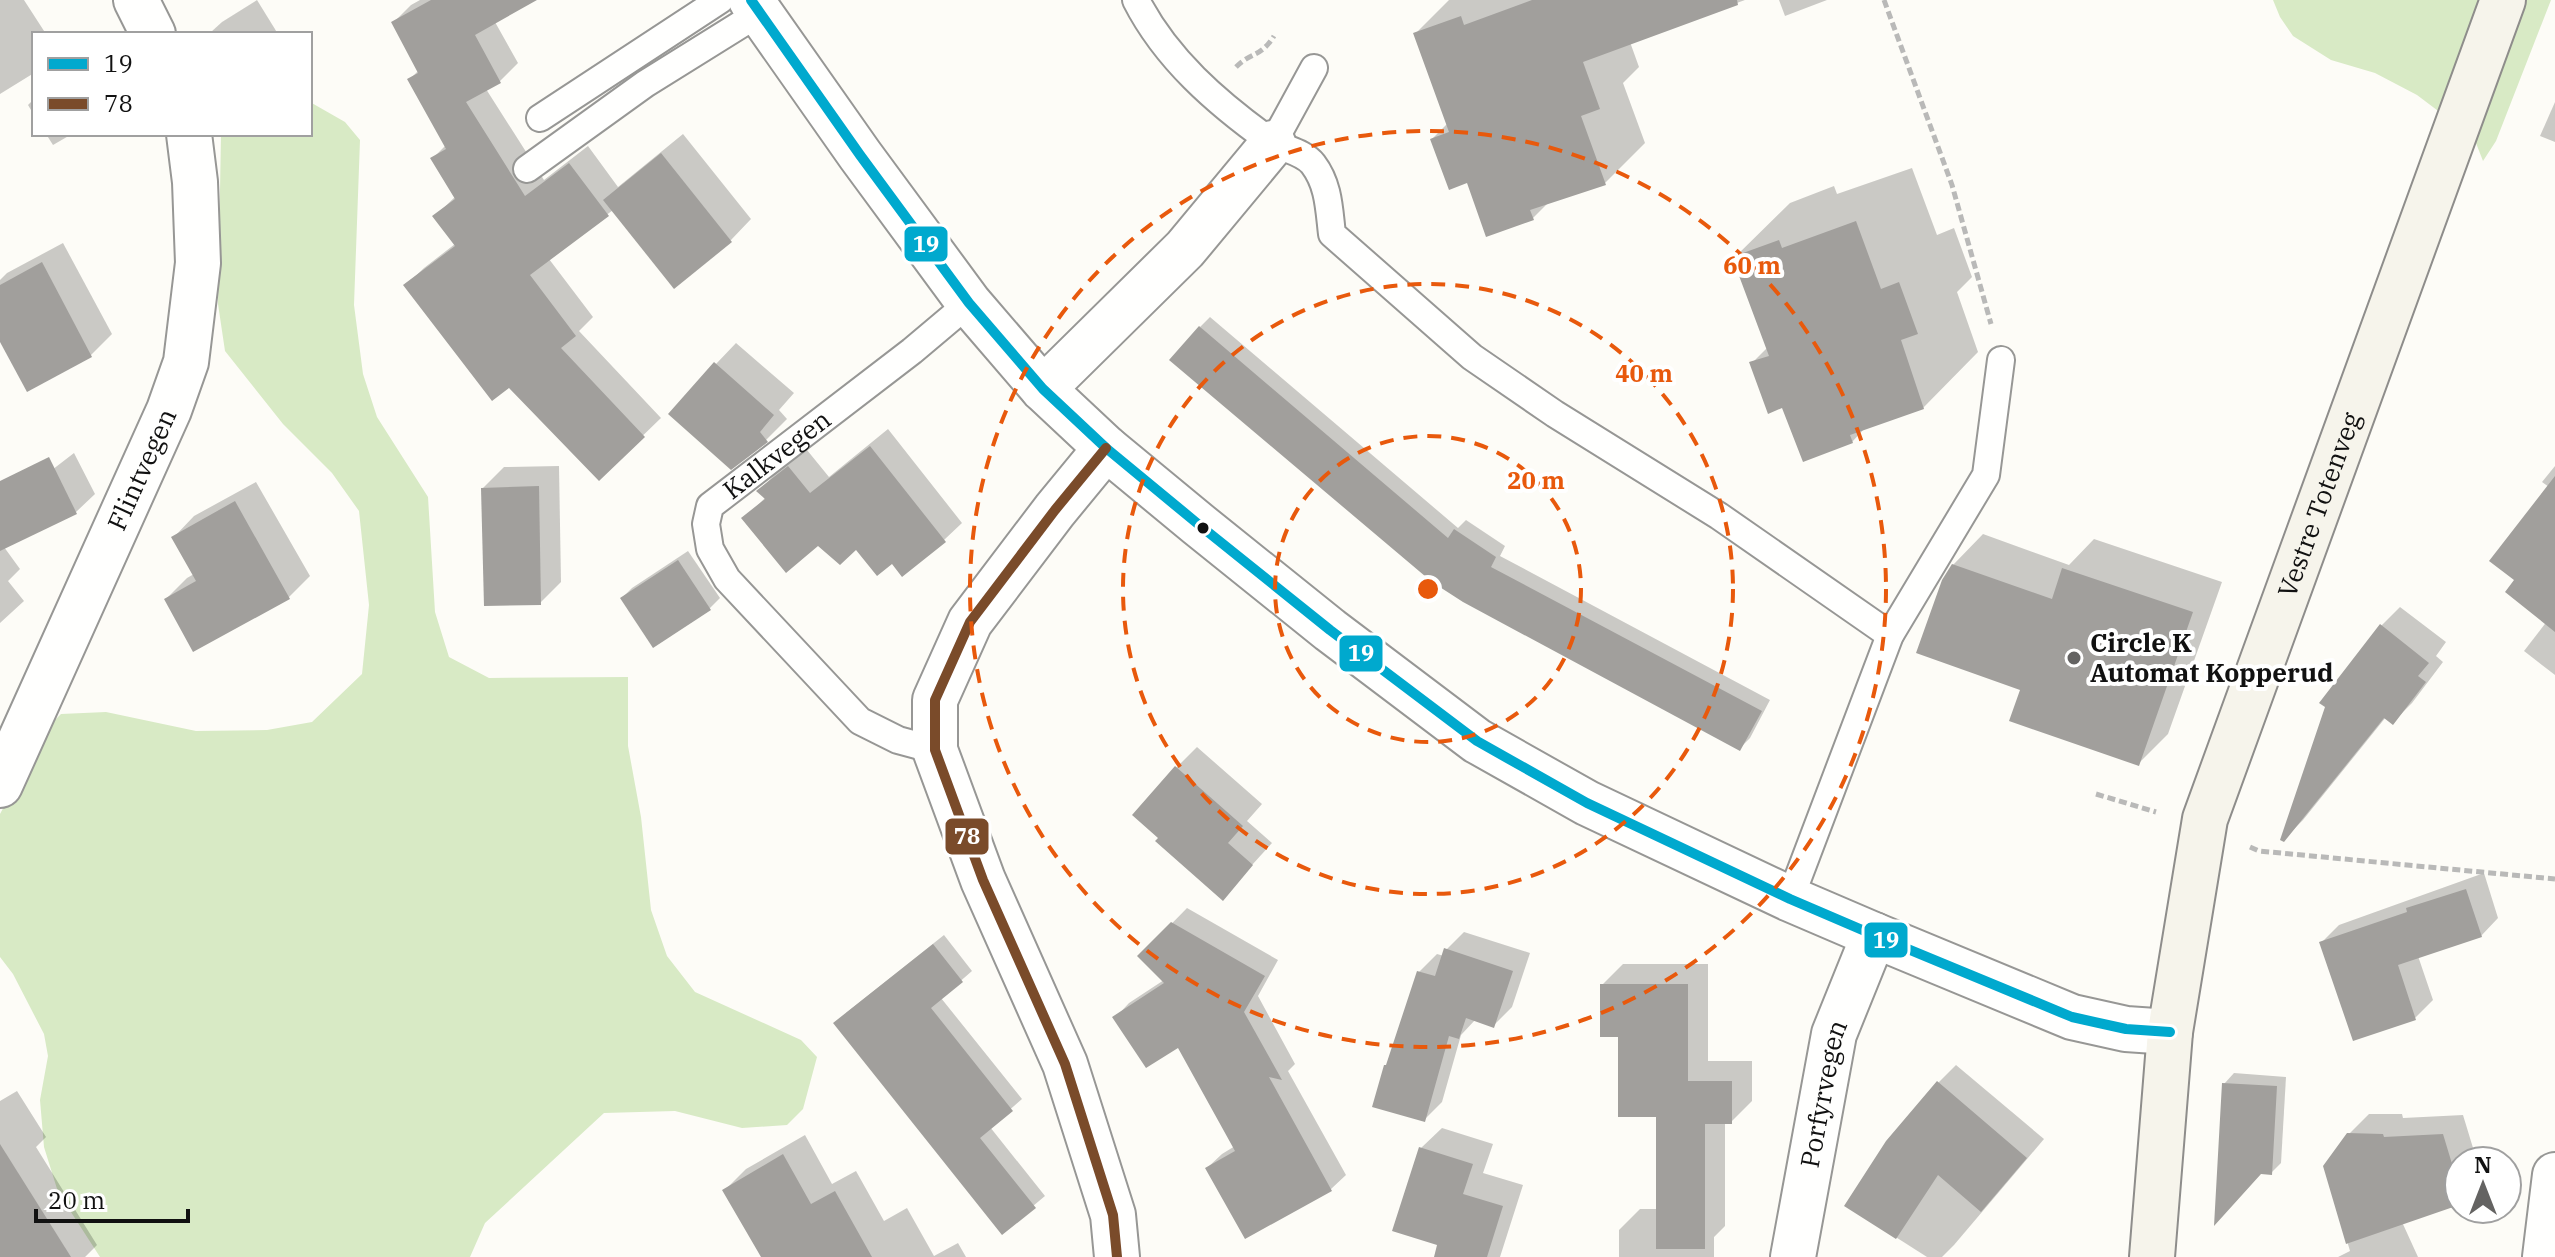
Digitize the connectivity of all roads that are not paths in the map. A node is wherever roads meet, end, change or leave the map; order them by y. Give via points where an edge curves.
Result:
1 (136, 0) edge
2 (1136, 0) edge
3 (2503, 0) edge
4 (744, 4) edge
5 (152, 32) edge
6 (1314, 68) dead end
7 (540, 118) dead end
8 (189, 136) edge
9 (1273, 143) junction
10 (527, 169) dead end
11 (969, 303) junction
12 (2001, 360) road end
13 (1043, 389) junction
14 (1106, 448) junction
15 (1890, 635) junction
16 (935, 750) junction
17 (0, 785) edge
18 (1790, 899) junction
19 (1874, 935) junction
20 (2170, 1032) junction
21 (2555, 1175) edge
22 (1117, 1257) edge
23 (1793, 1257) edge
24 (2152, 1257) edge
25 (2545, 1257) edge

1 - 5 street
2 - 9 lane via 1148,24 1199,84
3 - 20 main road, Vestre Totenveg via 2205,819
4 - 7 lane
4 - 10 lane
4 - 11 street
6 - 9 lane
8 - 17 street, Flintvegen via 198,263 186,362
9 - 13 street via 1185,249
9 - 15 lane via 1311,161 1326,186 1332,234 1472,357 1719,516
11 - 13 street
11 - 16 lane, Kalkvegen via 710,506 706,524 710,549 727,579 860,721 898,740
12 - 15 lane via 1986,475
13 - 14 street
14 - 16 street via 970,622 935,700
14 - 18 street via 1477,741 1587,803
15 - 18 lane
16 - 22 street via 983,880 1065,1064 1113,1215
18 - 19 street
19 - 20 street via 2072,1017
19 - 23 street, Porfyrvegen via 1834,1034
20 - 24 main road, Vestre Totenveg
21 - 25 street

